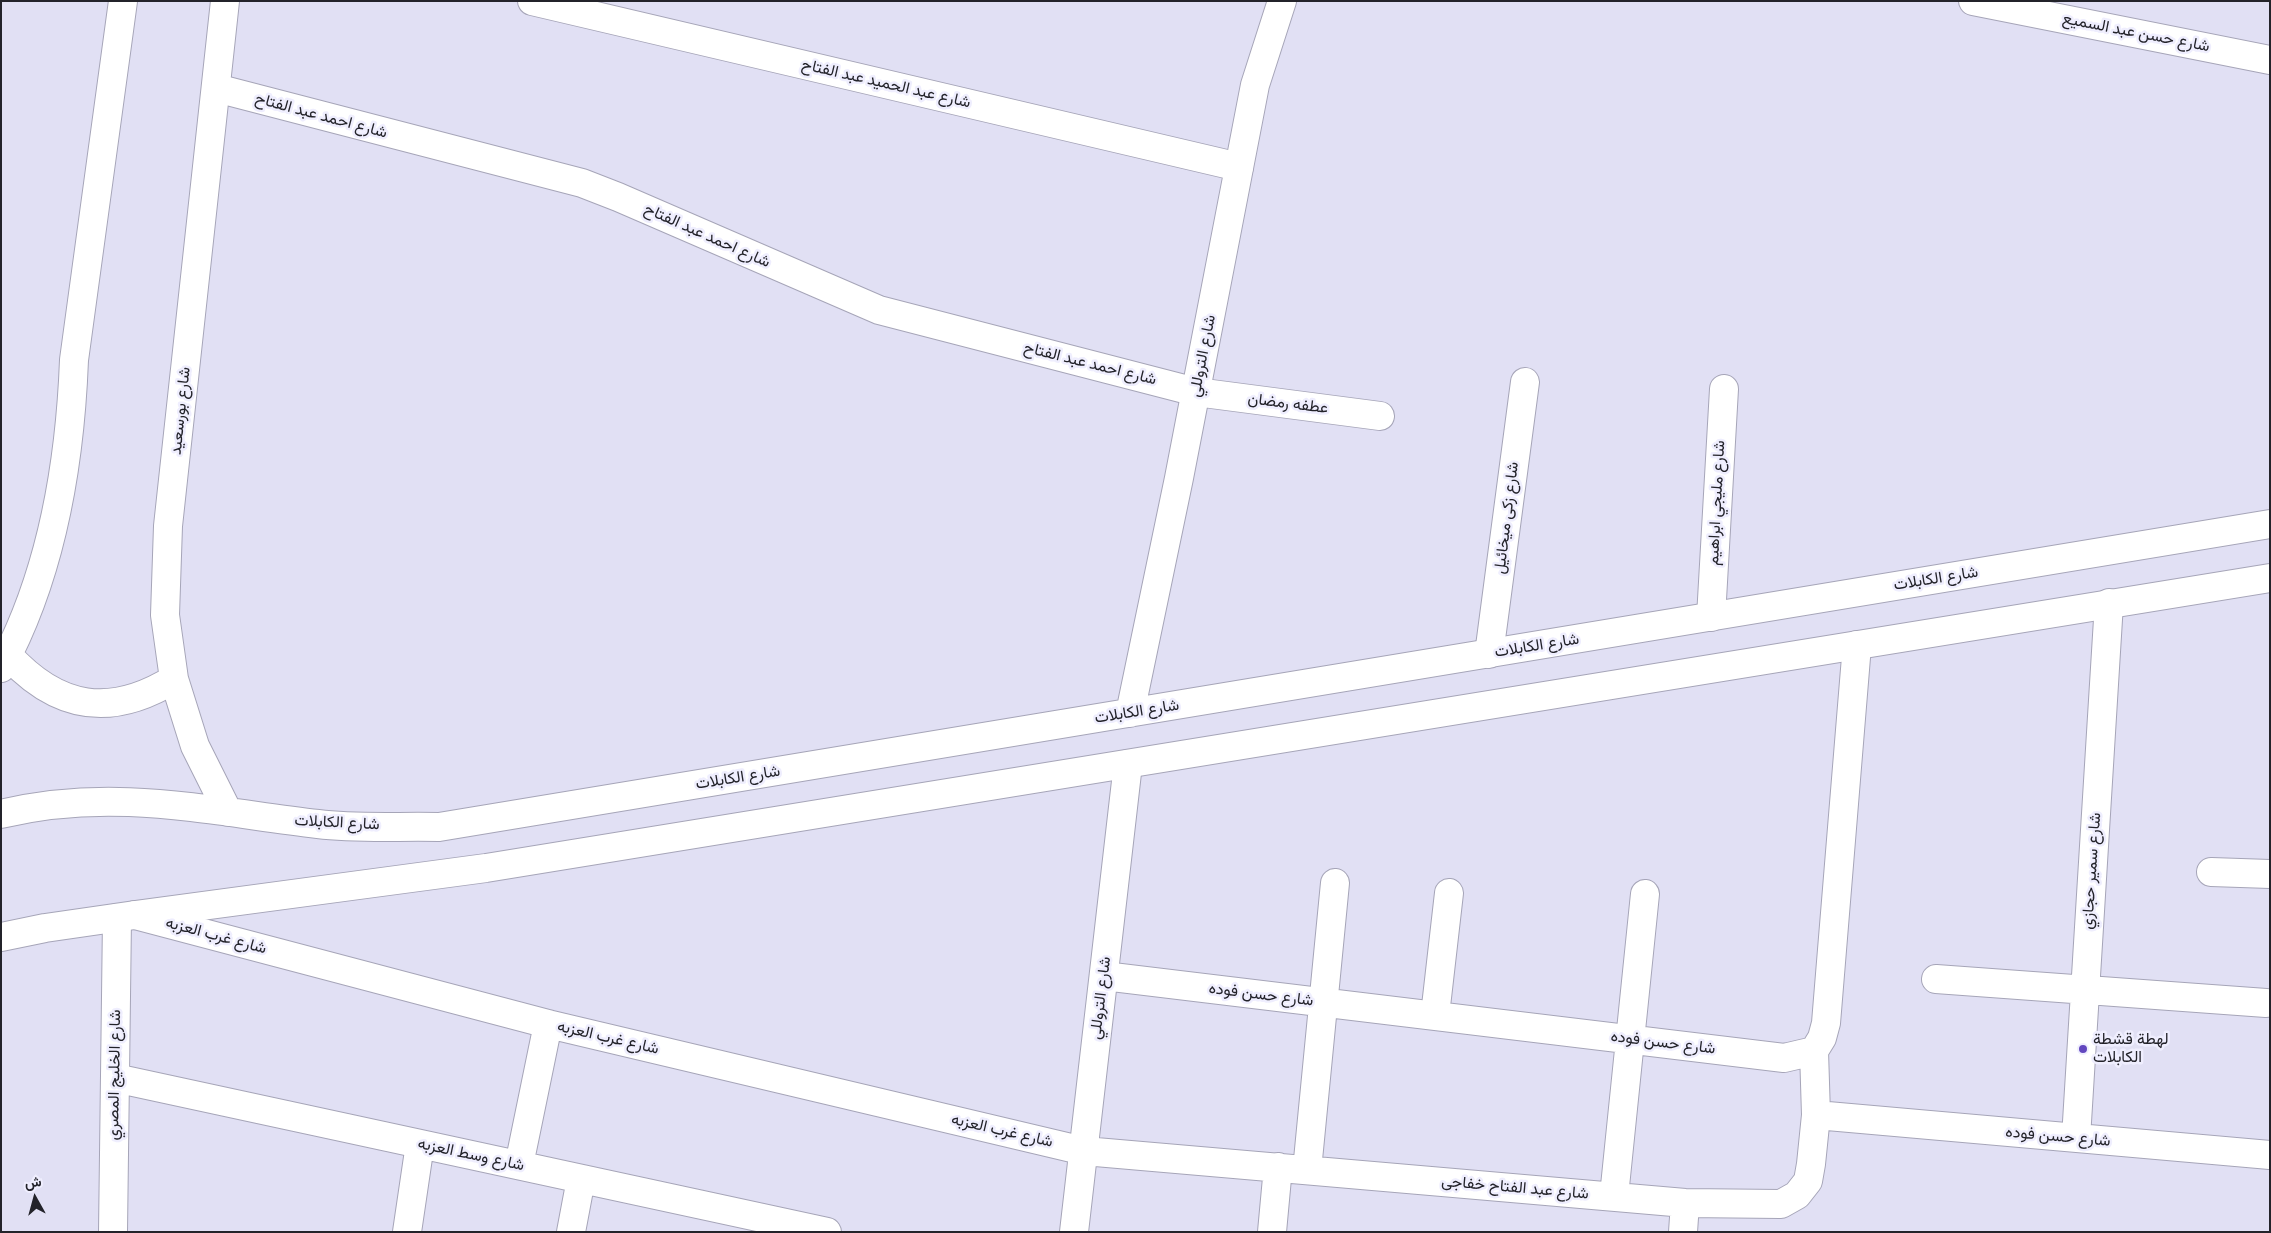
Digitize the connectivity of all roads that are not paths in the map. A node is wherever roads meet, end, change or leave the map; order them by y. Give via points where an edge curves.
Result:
1 (123, 1) edge
2 (225, 1) edge
3 (532, 1) edge
4 (1973, 1) edge
5 (1280, 2) edge
6 (2270, 60) edge
7 (216, 88) junction
8 (1239, 167) junction
9 (1525, 382) dead end
10 (1724, 389) dead end
11 (1196, 392) junction
12 (1380, 416) dead end
13 (2270, 524) edge
14 (2270, 578) edge
15 (2109, 604) junction
16 (1711, 617) junction
17 (1857, 645) junction
18 (1489, 654) junction
19 (5, 661) edge
20 (174, 679) junction
21 (1130, 713) junction
22 (1128, 764) junction
23 (228, 812) junction
24 (1, 814) edge
25 (2211, 872) dead end
26 (2270, 874) edge
27 (1335, 883) dead end
28 (1449, 893) dead end
29 (1645, 894) dead end
30 (126, 916) junction
31 (1, 937) edge
32 (1104, 976) junction
33 (1936, 979) dead end
34 (2085, 990) junction
35 (1324, 1002) junction
36 (2266, 1002) dead end
37 (1435, 1015) junction
38 (548, 1024) junction
39 (1630, 1038) junction
40 (1814, 1051) junction
41 (115, 1078) junction
42 (1816, 1115) junction
43 (2076, 1138) junction
44 (420, 1144) junction
45 (1084, 1150) junction
46 (2270, 1156) edge
47 (519, 1165) junction
48 (1278, 1167) junction
49 (1307, 1170) junction
50 (581, 1179) junction
51 (1614, 1196) junction
52 (1686, 1203) junction
53 (113, 1232) edge
54 (407, 1232) edge
55 (571, 1232) edge
56 (827, 1232) edge
57 (1074, 1232) edge
58 (1272, 1232) edge
59 (1683, 1232) edge

1 - 19 street via 74,360 72,418 64,476 52,533 38,577
2 - 7 street, شارع بورسعيد
3 - 8 street, شارع عبد الحميد عبد الفتاح
4 - 6 street, شارع حسن عبد السميع
5 - 8 street, شارع التروللي via 1255,85
7 - 11 street, شارع احمد عبد الفتاح via 582,184 879,310
7 - 20 street, شارع بورسعيد via 168,526 165,615
8 - 11 street, شارع التروللي
9 - 18 street, شارع زكى ميخائيل
10 - 16 street, شارع مليجي ابراهيم
11 - 12 street, عطفه رمضان
11 - 21 street, شارع التروللي
13 - 16 street, شارع الكابلات
14 - 15 street
15 - 17 street
15 - 34 street, شارع سمير حجازي
16 - 18 street, شارع الكابلات
17 - 22 street
17 - 40 street via 1826,1023
18 - 21 street, شارع الكابلات
19 - 20 street via 48,690 99,704 126,702 152,693
20 - 23 street, شارع بورسعيد via 195,746
21 - 23 street, شارع الكابلات via 439,827 320,824
22 - 30 street via 486,868
22 - 32 street, شارع التروللي
23 - 24 street, شارع الكابلات via 123,801 69,803
25 - 26 street
27 - 35 street
28 - 37 street
29 - 39 street
30 - 31 street
30 - 38 street, شارع غرب العزبه
30 - 41 street, شارع الخليج المصري
32 - 35 street, شارع حسن فوده
32 - 45 street, شارع التروللي
33 - 34 street
34 - 36 street
34 - 43 street, شارع سمير حجازي
35 - 37 street, شارع حسن فوده
35 - 49 street
37 - 39 street, شارع حسن فوده
38 - 45 street, شارع غرب العزبه
38 - 47 street
39 - 40 street, شارع حسن فوده via 1784,1058
39 - 51 street
40 - 42 street, شارع عبد الفتاح خفاجى
41 - 44 street, شارع وسط العزبه
41 - 53 street, شارع الخليج المصري
42 - 43 street, شارع حسن فوده
42 - 52 street, شارع عبد الفتاح خفاجى via 1808,1181 1797,1195 1782,1204
43 - 46 street, شارع حسن فوده
44 - 47 street, شارع وسط العزبه
44 - 54 street
45 - 48 street, شارع عبد الفتاح خفاجى
45 - 57 street, شارع التروللي
47 - 50 street, شارع وسط العزبه
48 - 49 street, شارع عبد الفتاح خفاجى
48 - 58 street
49 - 51 street, شارع عبد الفتاح خفاجى
50 - 55 street
50 - 56 street, شارع وسط العزبه
51 - 52 street, شارع عبد الفتاح خفاجى
52 - 59 street

